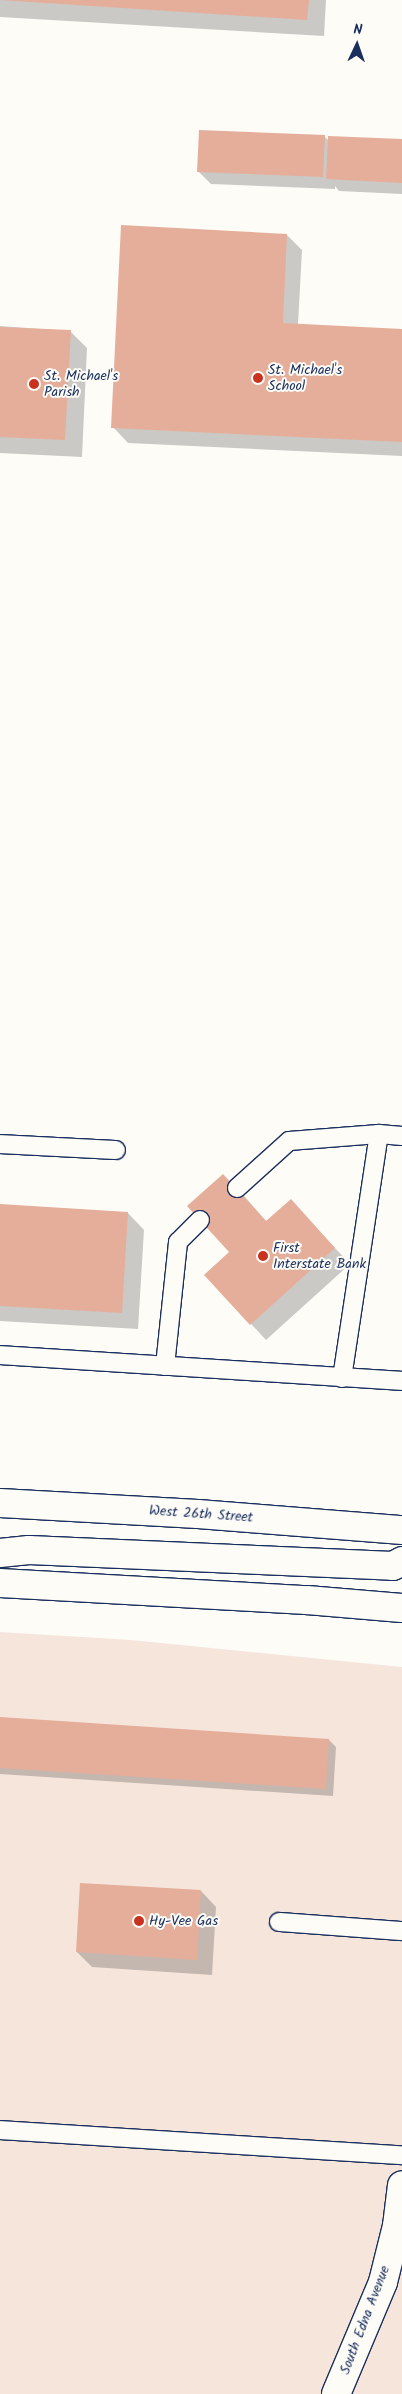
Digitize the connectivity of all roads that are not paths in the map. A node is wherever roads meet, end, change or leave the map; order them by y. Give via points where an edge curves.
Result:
1 (378, 1134) junction
2 (402, 1136) edge
3 (0, 1144) edge
4 (116, 1150) dead end
5 (237, 1188) dead end
6 (200, 1220) dead end
7 (0, 1355) edge
8 (165, 1366) junction
9 (342, 1378) junction
10 (402, 1381) edge
11 (0, 1503) edge
12 (402, 1530) edge
13 (0, 1554) edge
14 (402, 1562) edge
15 (2, 1585) edge
16 (402, 1608) edge
17 (279, 1922) dead end
18 (402, 1931) edge
19 (0, 2130) edge
20 (402, 2154) edge
21 (402, 2185) edge
22 (336, 2394) edge

1 - 2 lane
1 - 5 lane via 290,1141
1 - 9 lane
3 - 4 lane
6 - 8 lane via 178,1242
7 - 8 lane
8 - 9 lane
9 - 10 lane
11 - 12 main road, West 26th Street via 208,1514
13 - 14 main road via 30,1550 393,1566
15 - 16 main road via 307,1600
17 - 18 lane
19 - 20 lane
21 - 22 main road, South Edna Avenue via 397,2226 383,2282

